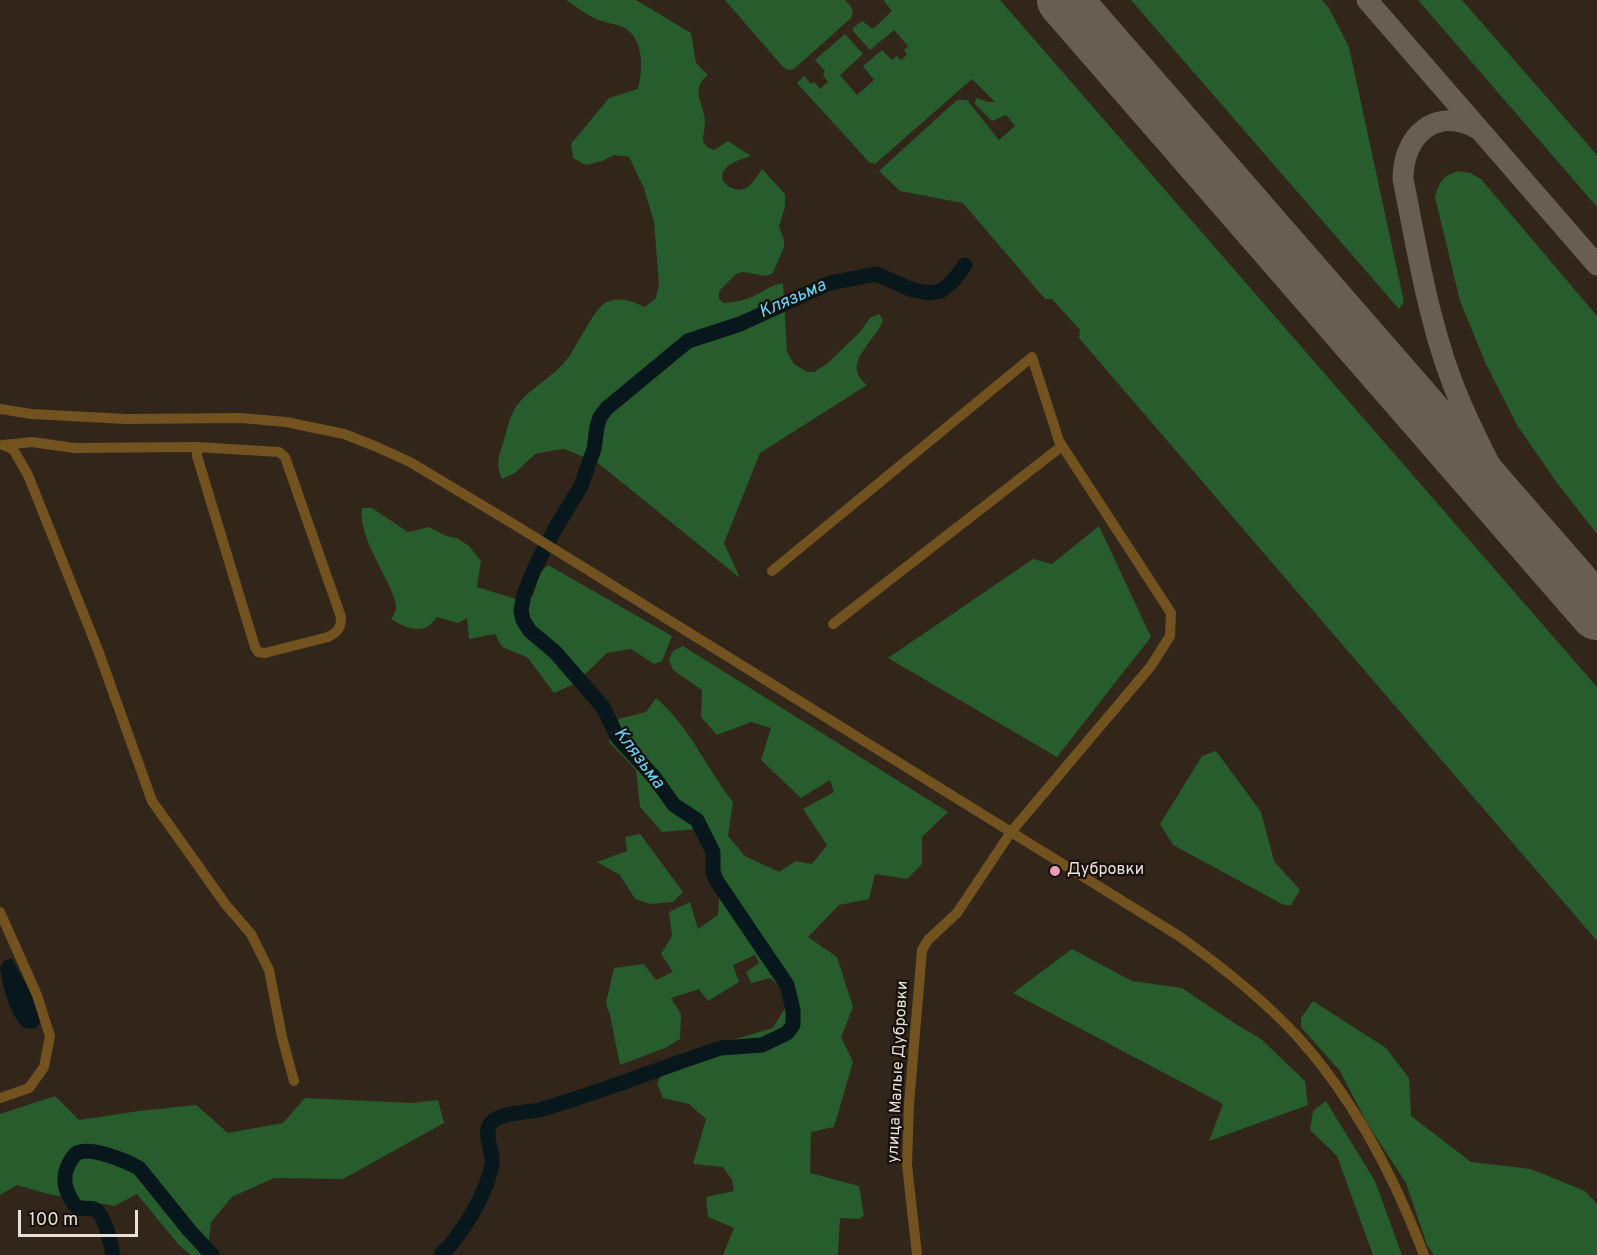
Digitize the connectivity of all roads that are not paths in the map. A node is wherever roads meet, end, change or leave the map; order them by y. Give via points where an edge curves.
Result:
1 (0, 409) edge
2 (2, 444) edge
3 (1062, 446) junction
4 (197, 447) junction
5 (772, 571) dead end
6 (833, 624) dead end
7 (1011, 832) junction
8 (0, 912) edge
9 (294, 1082) dead end
10 (0, 1098) edge
11 (917, 1251) edge
12 (1424, 1255) edge

1 - 7 street via 126,419 241,418 344,434 410,462
2 - 4 street
2 - 9 street via 14,449 28,475 98,650 152,801 250,934 270,970
3 - 5 street, улица Малые Дубровки via 1032,357
3 - 6 street
3 - 7 street, улица Малые Дубровки via 1171,613 1170,636 1151,666
4 - 4 street via 279,452 285,457 341,617 336,633 258,652
7 - 11 street, улица Малые Дубровки via 957,913 922,950 907,1165
7 - 12 street via 1179,936 1259,999 1296,1036 1330,1076 1384,1163
8 - 10 street via 37,995 50,1036 44,1067 29,1088

